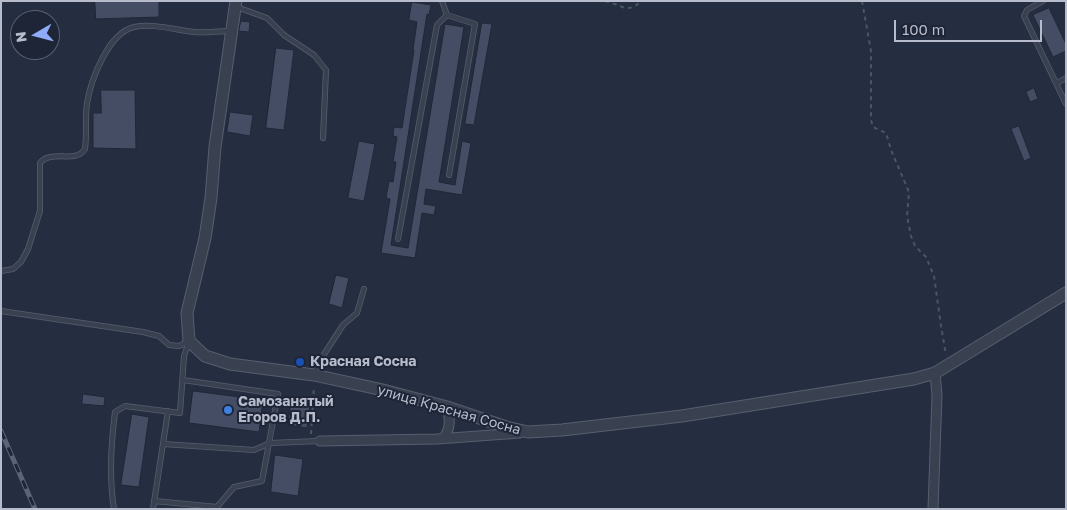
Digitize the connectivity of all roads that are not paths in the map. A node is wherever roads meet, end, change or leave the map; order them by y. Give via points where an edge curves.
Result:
1 (442, 1) edge
2 (1043, 1) edge
3 (236, 4) edge
4 (446, 15) junction
5 (231, 31) junction
6 (1066, 78) edge
7 (1057, 84) junction
8 (1066, 104) edge
9 (323, 138) dead end
10 (449, 175) dead end
11 (398, 239) dead end
12 (1, 270) edge
13 (364, 289) dead end
14 (1066, 293) edge
15 (1, 311) edge
16 (189, 341) junction
17 (935, 373) junction
18 (314, 375) junction
19 (182, 380) junction
20 (447, 407) junction
21 (168, 411) junction
22 (528, 432) junction
23 (444, 438) junction
24 (315, 441) joint
25 (270, 442) junction
26 (163, 444) junction
27 (154, 501) junction
28 (114, 509) edge
29 (153, 509) edge
30 (932, 509) edge

1 - 4 lane
2 - 7 lane via 1027,10 1024,16
3 - 5 street
3 - 9 lane via 267,18 284,35 314,55 326,70
4 - 10 lane via 475,24
4 - 11 lane via 437,25
5 - 12 lane via 196,32 156,26 134,28 122,33 112,43 100,64 89,96 85,149 78,155 48,157 40,163 40,211 28,249 13,269
5 - 16 street via 205,238 187,313
6 - 7 lane
7 - 8 lane
13 - 18 lane via 357,313 343,325
14 - 17 street, улица Красная Сосна
15 - 16 lane via 143,332 159,336 169,345 179,346
16 - 18 street, улица Красная Сосна via 205,356 230,364
16 - 19 lane
17 - 22 street, улица Красная Сосна via 682,416
17 - 30 street
18 - 20 street, улица Красная Сосна
19 - 21 lane via 180,412
19 - 25 lane via 278,394
20 - 22 street, улица Красная Сосна
20 - 23 street via 450,420
21 - 26 lane
21 - 28 lane via 125,406 115,412 112,441
22 - 23 street
23 - 24 street
24 - 25 lane
25 - 26 lane via 254,450
25 - 27 lane via 262,481 234,487 217,507
26 - 27 lane
27 - 29 lane

